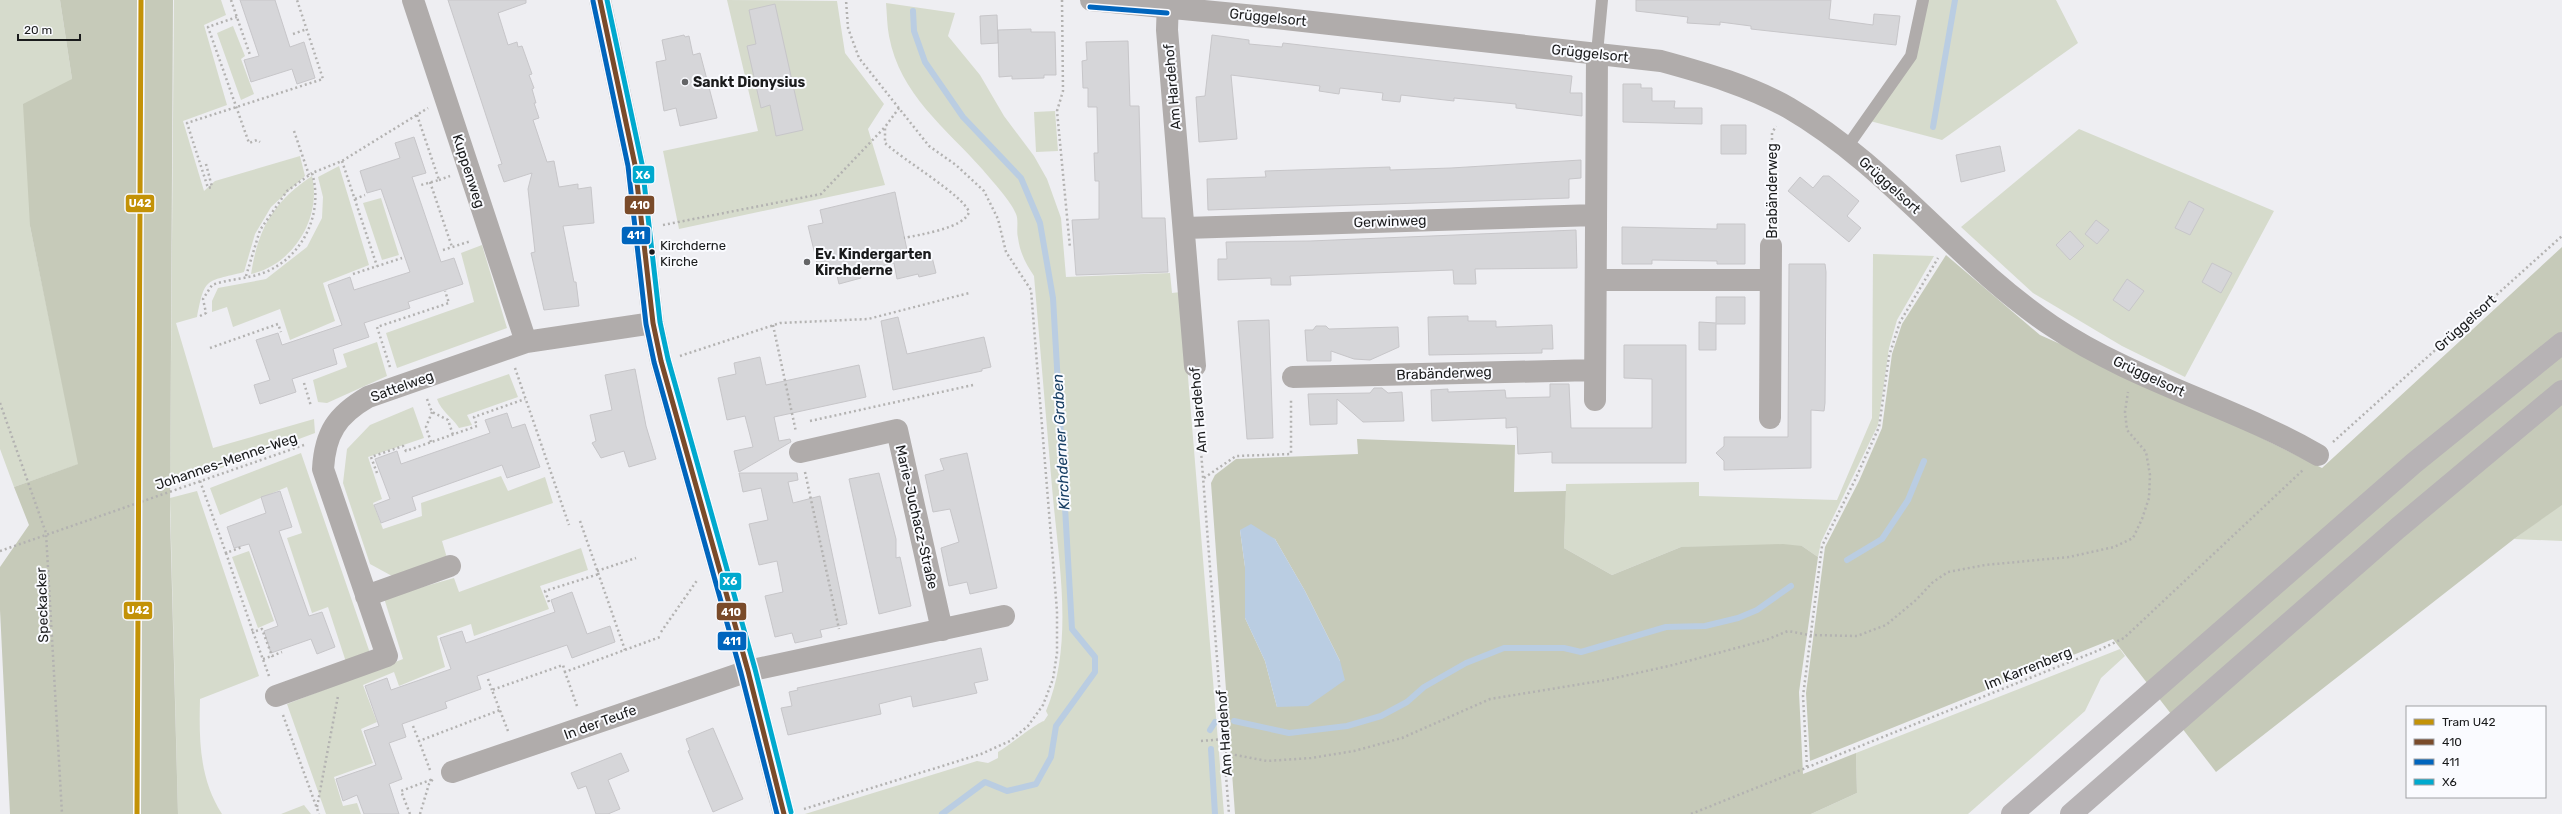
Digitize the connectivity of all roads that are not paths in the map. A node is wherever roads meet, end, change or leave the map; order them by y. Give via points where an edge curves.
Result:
1 (413, 0) edge
2 (600, 0) edge
3 (1091, 0) edge
4 (1602, 0) edge
5 (1923, 0) edge
6 (1168, 3) edge
7 (1597, 53) junction
8 (1846, 147) junction
9 (1596, 215) junction
10 (1185, 228) junction
11 (1772, 246) road end
12 (1596, 280) junction
13 (1770, 280) junction
14 (653, 323) junction
15 (2562, 343) edge
16 (517, 345) junction
17 (1194, 366) road end
18 (1595, 370) junction
19 (1293, 378) road end
20 (2562, 391) edge
21 (1595, 400) dead end
22 (1770, 418) dead end
23 (800, 452) road end
24 (2318, 455) road end
25 (450, 566) dead end
26 (366, 596) junction
27 (1004, 616) dead end
28 (942, 630) junction
29 (748, 671) junction
30 (276, 696) road end
31 (443, 775) road end
32 (792, 812) edge
33 (2012, 814) edge
34 (2071, 814) edge

1 - 16 street, Kuppenweg via 491,234
2 - 14 main road via 636,165
3 - 6 street, Grüggelsort
4 - 7 lane
5 - 8 lane via 1911,56
6 - 7 street, Grüggelsort
6 - 10 street, Am Hardehof via 1167,30
7 - 8 street, Grüggelsort via 1661,61 1708,74 1787,107
7 - 9 street
8 - 24 street, Grüggelsort via 2026,308 2054,327 2135,370 2294,441
9 - 10 street, Gerwinweg
9 - 12 street
10 - 17 street, Am Hardehof
11 - 13 street, Brabänderweg
12 - 13 street
12 - 18 street
13 - 22 street, Brabänderweg
14 - 16 street, Sattelweg
14 - 29 main road via 661,361
15 - 33 highway via 2414,463
16 - 26 street, Sattelweg via 368,397 339,419 324,447 323,469
18 - 19 street, Brabänderweg
18 - 21 street
20 - 34 highway via 2398,528
23 - 28 street, Marie-Juchacz-Straße via 898,430
25 - 26 street
26 - 30 street, Sattelweg via 387,656
27 - 28 street
28 - 29 street
29 - 31 street, In der Teufe
29 - 32 main road

